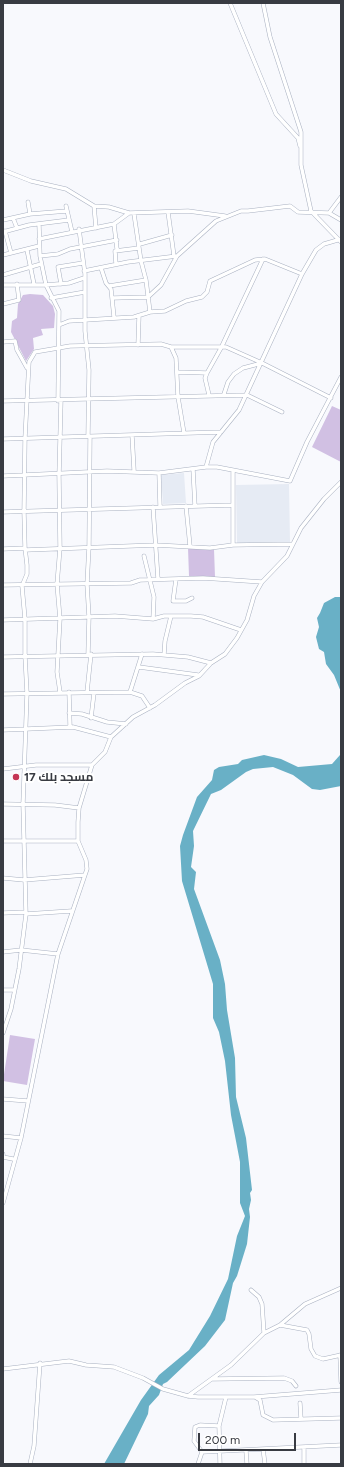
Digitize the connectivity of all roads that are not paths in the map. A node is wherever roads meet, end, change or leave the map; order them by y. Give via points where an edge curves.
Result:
1 (230, 3) edge
2 (263, 3) edge
3 (301, 152) junction
4 (3, 170) edge
5 (341, 197) edge
6 (28, 202) dead end
7 (66, 206) dead end
8 (94, 206) junction
9 (67, 211) junction
10 (311, 211) junction
11 (168, 212) junction
12 (328, 213) junction
13 (30, 214) junction
14 (129, 214) junction
15 (134, 214) junction
16 (226, 216) junction
17 (13, 218) junction
18 (3, 220) edge
19 (69, 220) junction
20 (341, 220) edge
21 (39, 224) junction
22 (114, 224) junction
23 (17, 228) junction
24 (96, 228) junction
25 (79, 230) junction
26 (4, 231) edge
27 (72, 232) junction
28 (172, 235) junction
29 (39, 239) junction
30 (117, 240) junction
31 (340, 240) edge
32 (39, 246) junction
33 (139, 246) junction
34 (81, 247) junction
35 (27, 250) junction
36 (117, 250) junction
37 (11, 253) junction
38 (3, 255) edge
39 (40, 256) junction
40 (176, 256) junction
41 (263, 259) junction
42 (141, 261) junction
43 (83, 263) junction
44 (41, 264) junction
45 (116, 264) junction
46 (30, 266) junction
47 (101, 268) junction
48 (84, 271) junction
49 (302, 274) junction
50 (3, 275) edge
51 (84, 278) junction
52 (146, 280) junction
53 (17, 284) junction
54 (34, 284) junction
55 (61, 284) junction
56 (3, 285) edge
57 (46, 285) junction
58 (109, 286) junction
59 (85, 292) junction
60 (148, 297) junction
61 (51, 298) junction
62 (113, 298) junction
63 (3, 304) edge
64 (150, 312) junction
65 (138, 316) junction
66 (114, 317) junction
67 (85, 319) junction
68 (59, 325) junction
69 (3, 342) edge
70 (138, 345) junction
71 (86, 346) junction
72 (172, 347) junction
73 (221, 348) junction
74 (57, 350) junction
75 (262, 363) junction
76 (27, 368) junction
77 (177, 372) junction
78 (207, 373) junction
79 (341, 377) edge
80 (224, 394) junction
81 (209, 395) junction
82 (247, 395) junction
83 (178, 397) junction
84 (90, 398) junction
85 (330, 398) junction
86 (3, 401) edge
87 (26, 401) junction
88 (59, 401) junction
89 (282, 412) dead end
90 (222, 432) junction
91 (184, 433) junction
92 (132, 435) junction
93 (89, 436) junction
94 (61, 437) junction
95 (25, 438) junction
96 (3, 439) edge
97 (206, 467) junction
98 (193, 469) junction
99 (134, 470) junction
100 (233, 471) junction
101 (90, 472) junction
102 (59, 473) junction
103 (160, 473) junction
104 (25, 475) junction
105 (3, 476) edge
106 (341, 482) edge
107 (233, 505) junction
108 (160, 506) junction
109 (186, 506) junction
110 (195, 506) junction
111 (153, 507) junction
112 (89, 510) junction
113 (58, 511) junction
114 (3, 512) edge
115 (24, 512) junction
116 (293, 544) junction
117 (156, 545) junction
118 (233, 545) junction
119 (190, 546) junction
120 (89, 547) junction
121 (60, 548) junction
122 (3, 549) edge
123 (25, 549) junction
124 (144, 556) dead end
125 (158, 579) junction
126 (176, 579) junction
127 (150, 580) junction
128 (262, 582) junction
129 (57, 584) junction
130 (87, 584) junction
131 (3, 585) edge
132 (22, 586) junction
133 (192, 598) dead end
134 (171, 616) junction
135 (90, 617) junction
136 (26, 619) junction
137 (60, 619) junction
138 (153, 619) junction
139 (3, 620) edge
140 (241, 630) junction
141 (90, 654) junction
142 (142, 654) junction
143 (164, 655) junction
144 (25, 656) junction
145 (59, 656) junction
146 (3, 657) edge
147 (211, 663) junction
148 (139, 667) junction
149 (199, 676) junction
150 (60, 692) junction
151 (69, 692) junction
152 (87, 692) junction
153 (130, 692) junction
154 (27, 693) junction
155 (94, 693) junction
156 (3, 694) edge
157 (150, 708) junction
158 (69, 713) junction
159 (91, 718) junction
160 (126, 724) junction
161 (70, 726) junction
162 (3, 730) edge
163 (26, 730) junction
164 (111, 737) junction
165 (92, 765) junction
166 (25, 766) junction
167 (3, 769) edge
168 (3, 804) edge
169 (23, 804) junction
170 (80, 808) junction
171 (3, 841) edge
172 (24, 841) junction
173 (78, 841) junction
174 (85, 875) junction
175 (3, 878) edge
176 (24, 880) junction
177 (71, 912) junction
178 (3, 913) edge
179 (25, 913) junction
180 (21, 950) junction
181 (3, 952) edge
182 (58, 954) junction
183 (3, 990) edge
184 (14, 990) junction
185 (4, 1029) edge
186 (3, 1033) edge
187 (3, 1099) edge
188 (28, 1102) junction
189 (3, 1136) edge
190 (20, 1138) junction
191 (3, 1154) edge
192 (13, 1159) junction
193 (3, 1202) edge
194 (341, 1288) edge
195 (251, 1290) dead end
196 (280, 1325) junction
197 (264, 1333) junction
198 (340, 1355) edge
199 (40, 1363) junction
200 (3, 1369) edge
201 (213, 1379) junction
202 (341, 1382) edge
203 (296, 1386) dead end
204 (341, 1390) edge
205 (188, 1396) junction
206 (226, 1397) junction
207 (254, 1397) junction
208 (300, 1403) dead end
209 (341, 1418) edge
210 (301, 1419) junction
211 (219, 1426) junction
212 (341, 1445) edge
213 (304, 1448) junction
214 (264, 1450) junction
215 (246, 1451) junction
216 (202, 1452) junction
217 (220, 1452) junction
218 (30, 1464) edge
219 (198, 1464) edge
220 (220, 1464) edge
221 (247, 1464) edge
222 (265, 1464) edge
223 (304, 1464) edge

1 - 3 street via 276,114 298,138
2 - 3 street via 270,38 302,132
3 - 10 street via 301,165
4 - 8 street via 31,181 66,189
5 - 12 street
6 - 13 street
7 - 9 street
8 - 14 street via 108,207
8 - 24 street
9 - 13 street
9 - 19 street
10 - 12 street
10 - 16 street via 298,212 290,206 241,211
10 - 31 street
11 - 15 street
11 - 16 street via 188,211
11 - 28 street
12 - 20 street
13 - 17 street
14 - 15 street
14 - 22 street
15 - 33 street
16 - 40 street via 216,220
17 - 18 street
17 - 23 street
19 - 21 street
19 - 27 street
21 - 23 street
21 - 29 street
22 - 24 street
22 - 30 street
23 - 26 street
24 - 25 street
25 - 27 street
25 - 34 street
26 - 37 street
27 - 29 street
28 - 33 street
28 - 40 street
29 - 32 street
30 - 34 street
30 - 36 street
31 - 49 street via 320,246
32 - 35 street
32 - 39 street
33 - 36 street
33 - 42 street
34 - 39 street
34 - 43 street
35 - 37 street
35 - 46 street
36 - 45 street via 114,252
37 - 38 street
39 - 44 street
40 - 42 street
40 - 60 street via 161,285
41 - 49 street
41 - 64 street via 212,280 208,283 206,295 202,297 165,311
41 - 73 street
42 - 45 street
42 - 52 street
43 - 48 street
43 - 55 street via 58,268
44 - 46 street
44 - 57 street
45 - 47 street
46 - 50 street
46 - 54 street
47 - 48 street
47 - 58 street
48 - 51 street
49 - 75 street
51 - 55 street
51 - 59 street
52 - 58 street
52 - 60 street
53 - 54 street
53 - 56 street
53 - 63 street via 19,300
54 - 57 street
55 - 57 street
57 - 61 street
58 - 62 street
59 - 61 street
59 - 67 street
60 - 62 street
60 - 64 street
61 - 68 street via 59,311
62 - 66 street
64 - 65 street
65 - 66 street
65 - 70 street
66 - 67 street
67 - 68 street
67 - 71 street
68 - 74 street
69 - 76 street via 15,341
70 - 71 street
70 - 72 street via 161,344
71 - 74 street via 70,346
71 - 84 street
72 - 73 street
72 - 77 street
73 - 75 street via 226,347
73 - 78 street
74 - 76 street via 34,352
74 - 88 street
75 - 80 street via 243,368 234,374
75 - 82 street
75 - 85 street
76 - 87 street
77 - 78 street
77 - 83 street
78 - 81 street via 205,378
79 - 85 street
80 - 81 street
80 - 82 street
81 - 83 street
82 - 89 street
82 - 90 street
83 - 84 street
83 - 91 street
84 - 88 street via 83,401
84 - 93 street
85 - 100 street via 290,481
86 - 87 street
87 - 88 street
87 - 95 street
88 - 94 street
90 - 91 street
90 - 97 street via 210,446
91 - 92 street
92 - 93 street
92 - 99 street
93 - 94 street
93 - 101 street
94 - 95 street
94 - 102 street
95 - 96 street
95 - 104 street
97 - 98 street
97 - 100 street
98 - 103 street
98 - 110 street
99 - 101 street
99 - 103 street
100 - 107 street
101 - 102 street
101 - 112 street
102 - 104 street
102 - 113 street
103 - 108 street
104 - 105 street
104 - 115 street
106 - 116 street via 301,528
107 - 110 street
107 - 118 street
108 - 109 street
108 - 111 street
109 - 110 street
109 - 119 street
111 - 112 street
111 - 117 street
112 - 113 street
112 - 120 street
113 - 115 street
113 - 121 street
114 - 115 street
115 - 123 street
116 - 118 street
116 - 128 street via 286,556
117 - 119 street
117 - 120 street
117 - 125 street
118 - 119 street via 210,548
120 - 121 street
120 - 130 street
121 - 123 street
121 - 129 street
122 - 123 street
123 - 132 street via 27,574
124 - 127 street
125 - 126 street
125 - 127 street
126 - 128 street
126 - 133 street via 173,601 186,601
127 - 130 street
127 - 138 street via 154,597
128 - 140 street
129 - 130 street
129 - 132 street
129 - 137 street
130 - 135 street
131 - 132 street
132 - 136 street
134 - 138 street
134 - 140 street via 203,617
134 - 143 street via 165,638
135 - 137 street
135 - 138 street
135 - 141 street
136 - 137 street
136 - 139 street
136 - 144 street
137 - 145 street
140 - 147 street via 225,653
141 - 142 street
141 - 145 street
141 - 152 street
142 - 143 street
142 - 148 street
143 - 147 street via 188,657
144 - 145 street
144 - 146 street
144 - 154 street
145 - 150 street via 57,672
147 - 149 street
148 - 149 street
148 - 153 street
149 - 157 street
150 - 151 street
150 - 154 street
151 - 152 street
151 - 158 street
152 - 155 street
153 - 155 street
153 - 157 street via 142,696
154 - 156 street
154 - 163 street
155 - 159 street
157 - 160 street
158 - 159 street
158 - 161 street
159 - 160 street
160 - 164 street
161 - 163 street
161 - 164 street
162 - 163 street
163 - 166 street
164 - 165 street via 104,752
165 - 166 street
165 - 170 street
166 - 167 street
166 - 169 street
168 - 169 street
169 - 170 street
169 - 172 street
170 - 173 street
171 - 172 street
172 - 173 street
172 - 176 street
173 - 174 street via 87,866
174 - 176 street
174 - 177 street
175 - 176 street
176 - 179 street
177 - 179 street
177 - 182 street
178 - 179 street
179 - 180 street
180 - 181 street
180 - 182 street
180 - 184 street
182 - 188 street
183 - 184 street
184 - 185 street
185 - 186 street
187 - 188 street
188 - 190 street
189 - 190 street
190 - 192 street
191 - 192 street via 3,1157
192 - 193 street
194 - 196 street via 305,1304
195 - 197 street via 262,1304
196 - 197 street
196 - 198 street via 307,1330 310,1334 310,1349 315,1356 323,1359
197 - 201 street via 241,1357
198 - 202 street
199 - 200 street
199 - 205 street via 69,1361 121,1368 163,1389
199 - 218 street
201 - 203 street via 284,1378
201 - 205 street
204 - 207 street
205 - 206 street
206 - 207 street
206 - 211 street
207 - 210 street via 260,1400 264,1415 268,1419
208 - 210 street
209 - 210 street
211 - 216 street via 195,1427 194,1441
211 - 217 street
212 - 213 street
213 - 214 street
213 - 223 street
214 - 215 street
214 - 222 street
215 - 217 street
215 - 221 street
216 - 217 street
216 - 219 street
217 - 220 street

